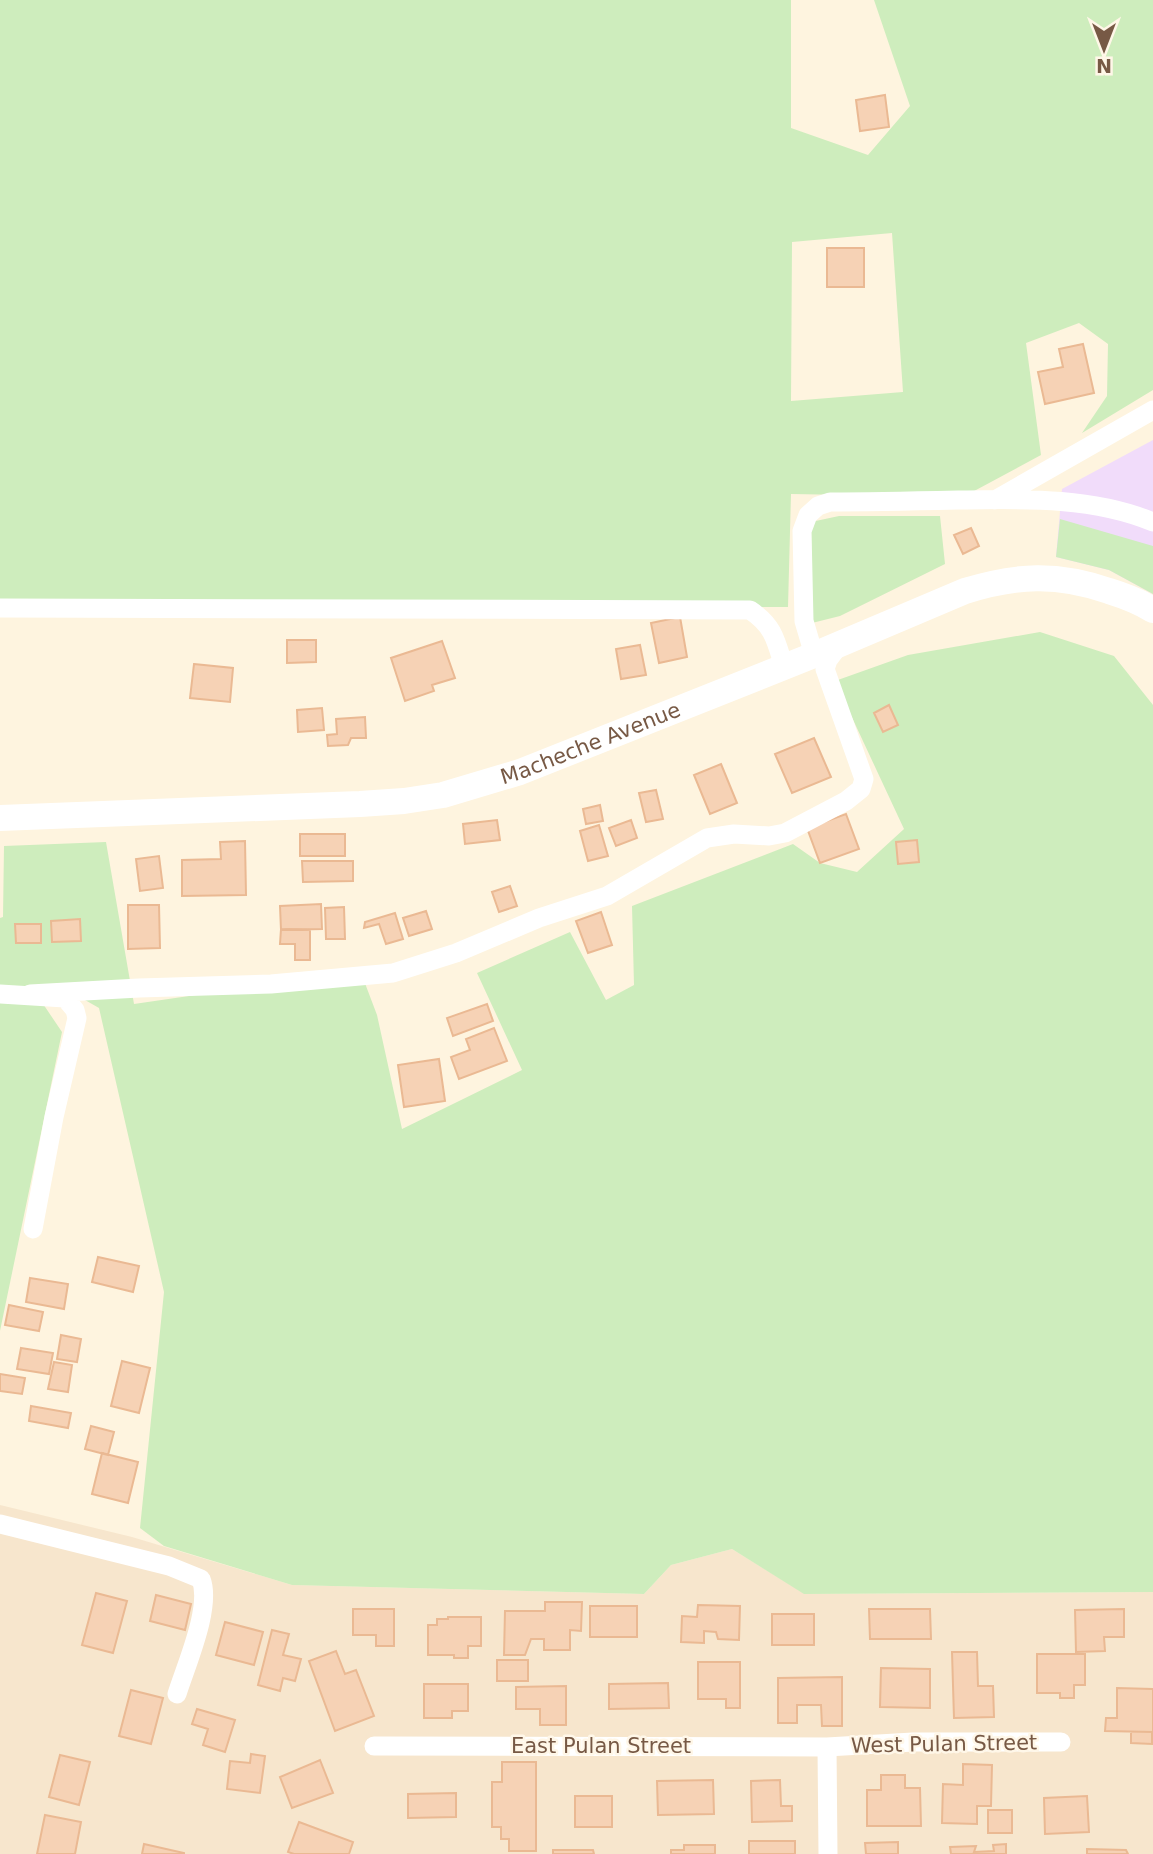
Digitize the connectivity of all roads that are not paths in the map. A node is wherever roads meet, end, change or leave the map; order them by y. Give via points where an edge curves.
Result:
1 (1153, 410) edge
2 (995, 500) junction
3 (1153, 522) edge
4 (0, 608) edge
5 (1153, 610) edge
6 (841, 643) junction
7 (814, 655) junction
8 (785, 667) junction
9 (0, 818) edge
10 (0, 994) edge
11 (30, 994) junction
12 (33, 1229) dead end
13 (0, 1524) edge
14 (177, 1694) dead end
15 (1061, 1742) dead end
16 (374, 1746) dead end
17 (827, 1747) junction
18 (828, 1854) edge

1 - 2 street
2 - 3 street via 1074,502 1124,511
2 - 7 street via 830,502 818,506 808,515 802,531 804,621
4 - 8 street via 750,610 773,632
5 - 6 main road, Macheche Avenue via 1086,583 1026,577 965,591
6 - 7 main road, Macheche Avenue
6 - 11 street via 825,669 864,779 846,801 785,833 707,838 607,897 393,973 271,984
7 - 8 main road, Macheche Avenue
8 - 9 main road, Macheche Avenue via 520,772 443,795 360,804
10 - 11 street
11 - 12 street via 65,998 77,1018
13 - 14 street via 169,1566 201,1579 202,1613
15 - 17 street, West Pulan Street
16 - 17 street, East Pulan Street
17 - 18 street

